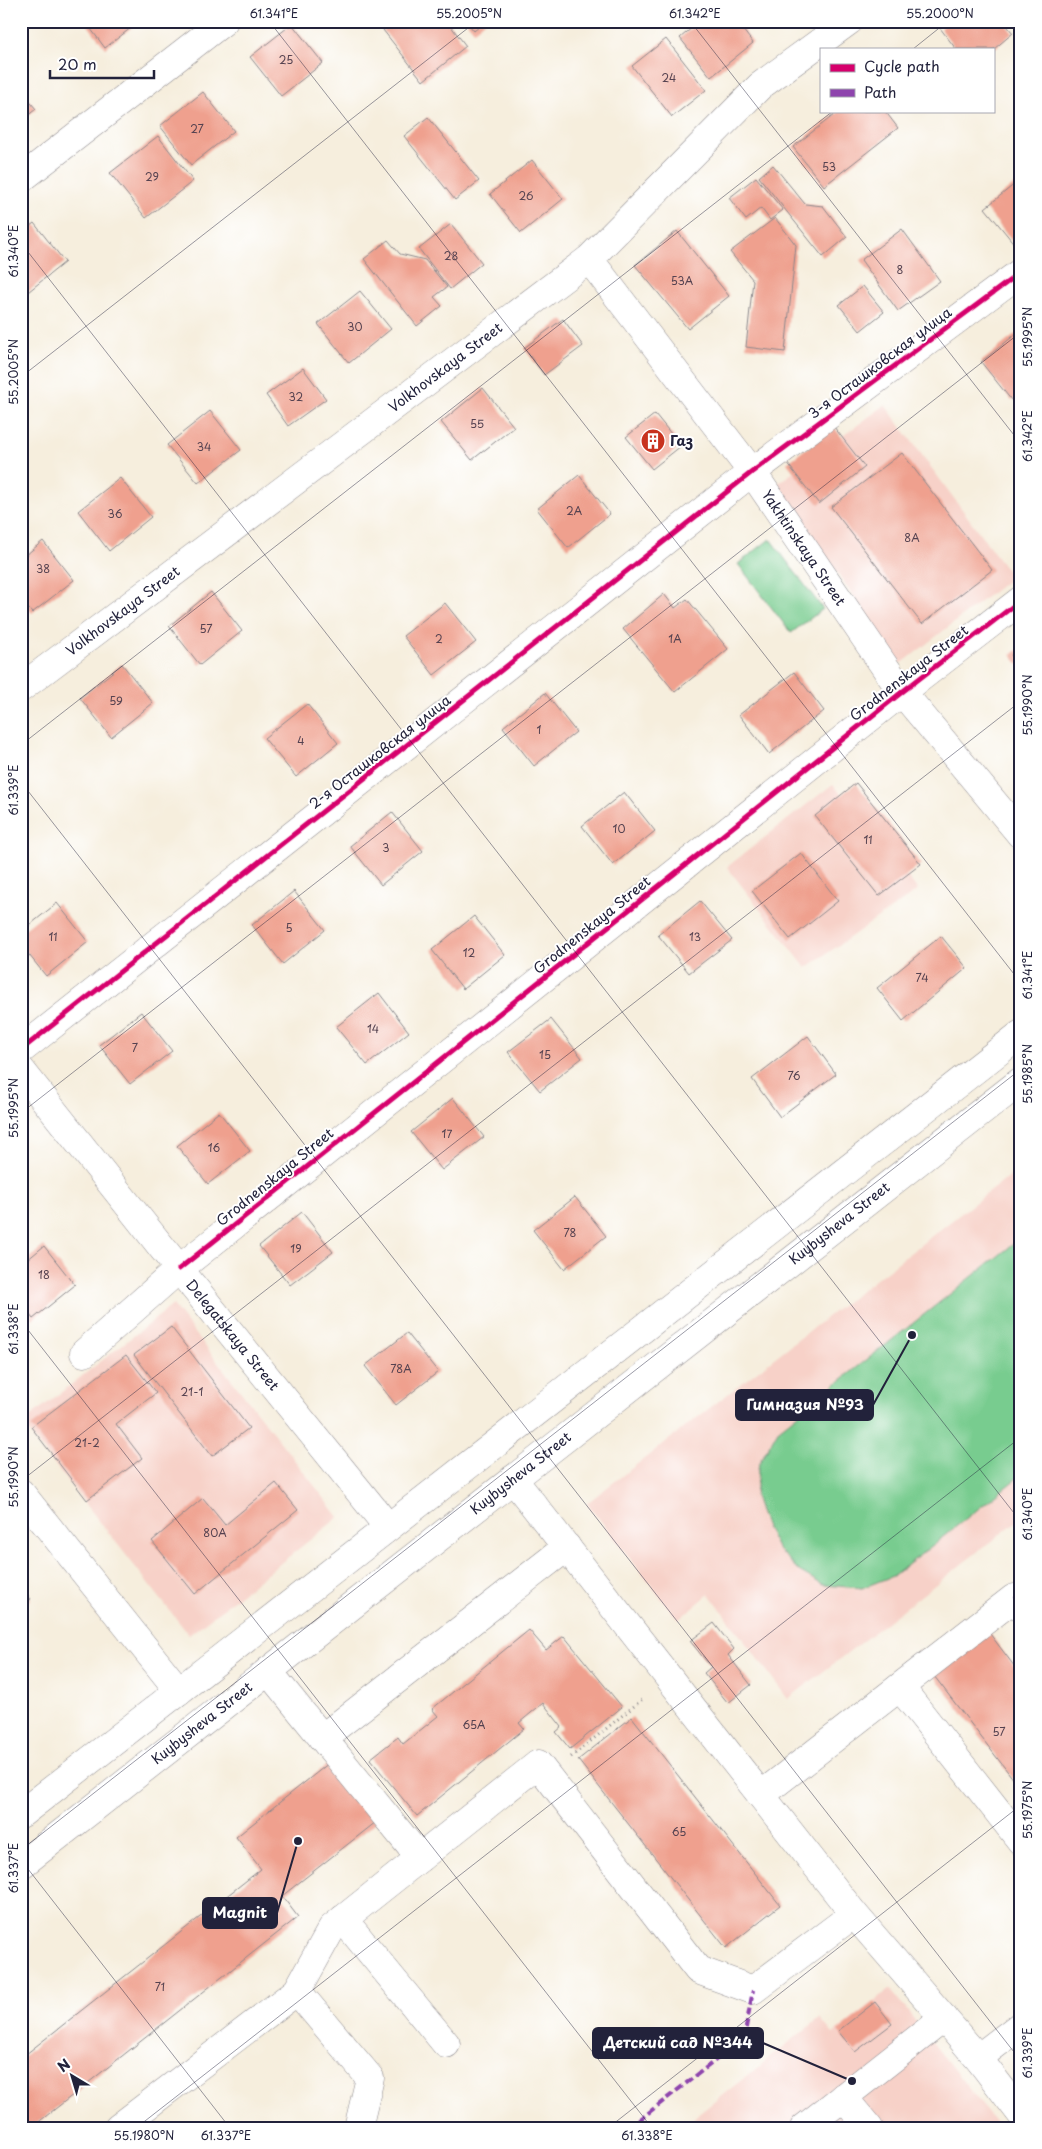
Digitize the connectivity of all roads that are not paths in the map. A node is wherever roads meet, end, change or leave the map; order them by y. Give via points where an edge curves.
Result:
1 (224, 21) edge
2 (849, 21) edge
3 (21, 179) edge
4 (590, 259) junction
5 (1021, 272) edge
6 (752, 472) junction
7 (1021, 600) edge
8 (21, 688) edge
9 (902, 692) junction
10 (1021, 835) edge
11 (1021, 1034) edge
12 (21, 1050) edge
13 (21, 1070) edge
14 (1021, 1081) edge
15 (179, 1269) junction
16 (84, 1353) dead end
17 (513, 1479) junction
18 (21, 1493) edge
19 (388, 1527) junction
20 (566, 1547) junction
21 (413, 1558) junction
22 (1021, 1606) edge
23 (268, 1671) junction
24 (900, 1687) junction
25 (179, 1691) junction
26 (322, 1738) junction
27 (761, 1795) junction
28 (21, 1814) edge
29 (1021, 1841) edge
30 (420, 1858) junction
31 (21, 1864) edge
32 (854, 1914) junction
33 (343, 1919) junction
34 (297, 1991) junction
35 (944, 2018) junction
36 (1021, 2025) edge
37 (446, 2044) dead end
38 (978, 2058) junction
39 (843, 2097) junction
40 (1021, 2114) edge
41 (118, 2128) edge
42 (358, 2128) edge
43 (804, 2128) edge
44 (869, 2128) edge

1 - 3 street
2 - 4 street, Volkhovskaya Street via 760,86
4 - 6 street, Yakhtinskaya Street
4 - 8 street, Volkhovskaya Street
5 - 6 street, 3-я Осташковская улица
6 - 9 street, Yakhtinskaya Street
6 - 12 street, 2-я Осташковская улица
7 - 9 street, Grodnenskaya Street
9 - 10 street, Yakhtinskaya Street
9 - 15 street, Grodnenskaya Street
11 - 19 street
13 - 15 street, Delegatskaya Street
14 - 17 street, Kuybysheva Street
15 - 16 street, Grodnenskaya Street
15 - 19 street, Delegatskaya Street
17 - 20 street
17 - 21 street, Kuybysheva Street
18 - 25 street
19 - 21 street, Delegatskaya Street
19 - 25 street
20 - 26 street
20 - 27 street
21 - 23 street, Kuybysheva Street
22 - 24 street via 1014,1598
23 - 26 street
23 - 31 street, Kuybysheva Street
24 - 27 street
24 - 29 street
25 - 28 street
26 - 30 street
27 - 32 street
30 - 32 street via 538,1764 698,1970 753,1990
30 - 33 street
32 - 35 street
33 - 34 street via 332,1928
33 - 37 street
34 - 41 street
34 - 42 street via 370,2078
35 - 38 street
35 - 39 street
36 - 38 street
38 - 40 street
39 - 43 street
39 - 44 street

